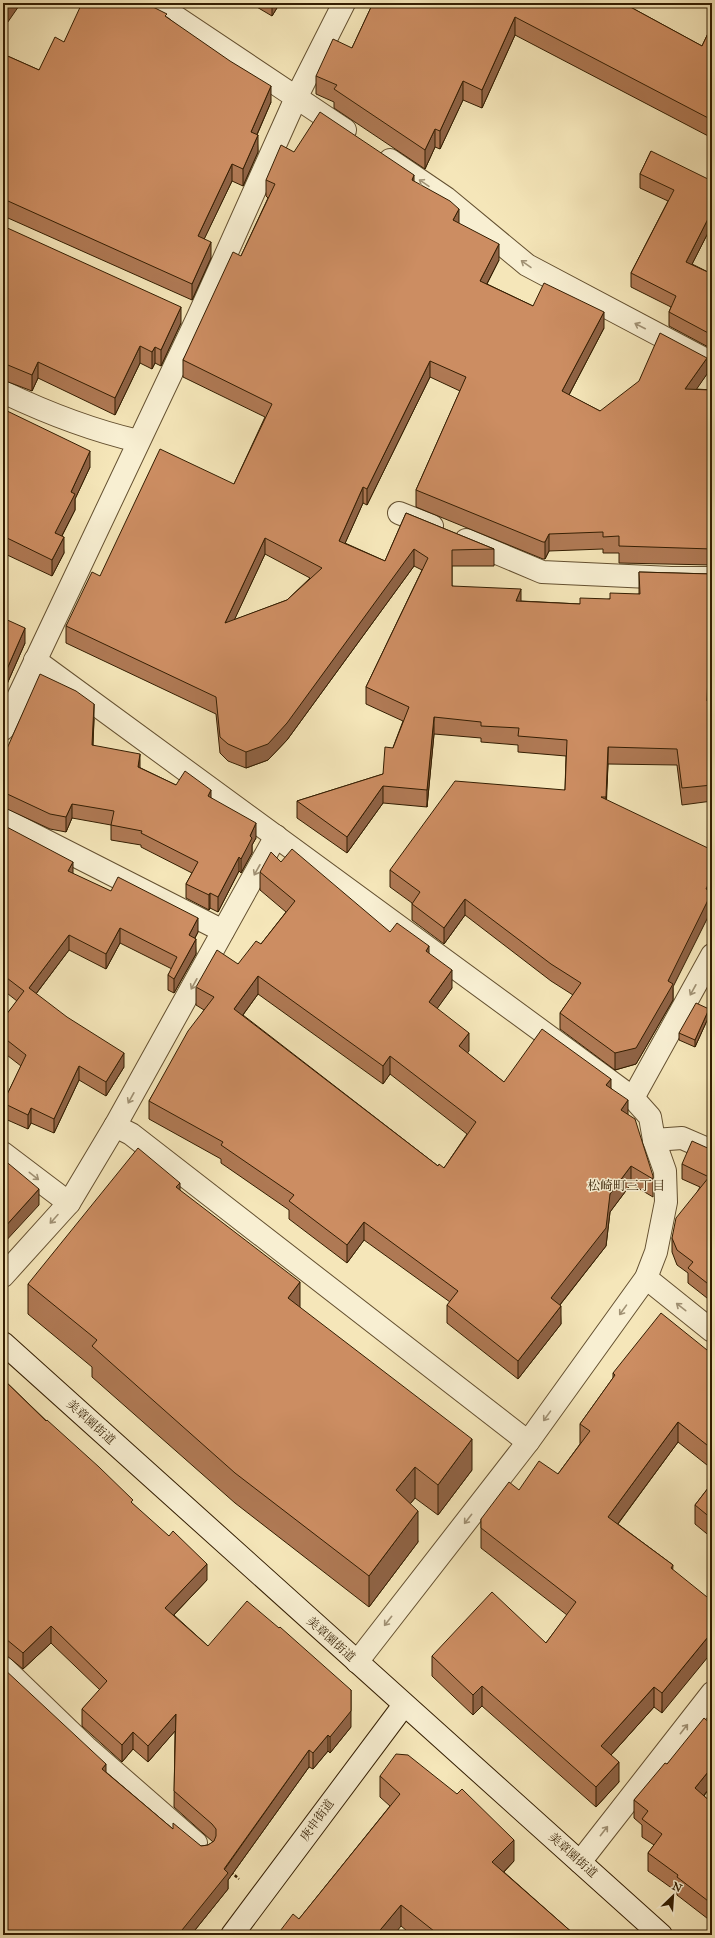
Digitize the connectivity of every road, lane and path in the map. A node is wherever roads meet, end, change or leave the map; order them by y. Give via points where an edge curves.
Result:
1 (155, 3) edge
2 (344, 3) edge
3 (296, 98) junction
4 (177, 308) edge
5 (198, 317) junction
6 (712, 363) edge
7 (3, 392) edge
8 (138, 441) junction
9 (400, 512) dead end
10 (712, 578) edge
11 (35, 660) junction
12 (3, 729) edge
13 (3, 819) edge
14 (276, 836) junction
15 (223, 931) junction
16 (712, 955) edge
17 (633, 1098) junction
18 (115, 1126) junction
19 (654, 1140) junction
20 (712, 1151) edge
21 (3, 1153) edge
22 (69, 1203) junction
23 (3, 1276) edge
24 (646, 1278) junction
25 (712, 1331) edge
26 (3, 1343) edge
27 (528, 1442) junction
28 (357, 1662) junction
29 (3, 1667) edge
30 (712, 1693) edge
31 (404, 1705) junction
32 (204, 1850) joint
33 (580, 1862) junction
34 (244, 1883) dead end
35 (232, 1935) edge
36 (660, 1935) edge

1 - 3 street
2 - 3 street
3 - 5 street
6 -> 3 street via 526,265 446,198
4 - 5 street
5 - 8 street
7 - 8 street via 36,408 97,431
8 - 11 street
9 - 10 street via 542,572
11 - 12 street
11 - 14 street
13 - 15 street
14 -> 15 street
14 - 17 street
15 -> 18 street
16 -> 17 street
17 - 19 street via 650,1117
18 - 22 street
18 - 27 street via 131,1134
19 - 20 street via 682,1138
19 - 24 street via 665,1171 666,1202 656,1252
21 -> 22 street
22 -> 23 street
25 -> 24 street
24 -> 27 street
26 - 28 street, 美章園街道
27 -> 28 street
28 - 31 street, 美章園街道
29 - 32 street via 86,1747
33 -> 30 street
31 - 33 street, 美章園街道
31 - 35 street, 庚申街道
32 - 34 path
33 - 36 street, 美章園街道

